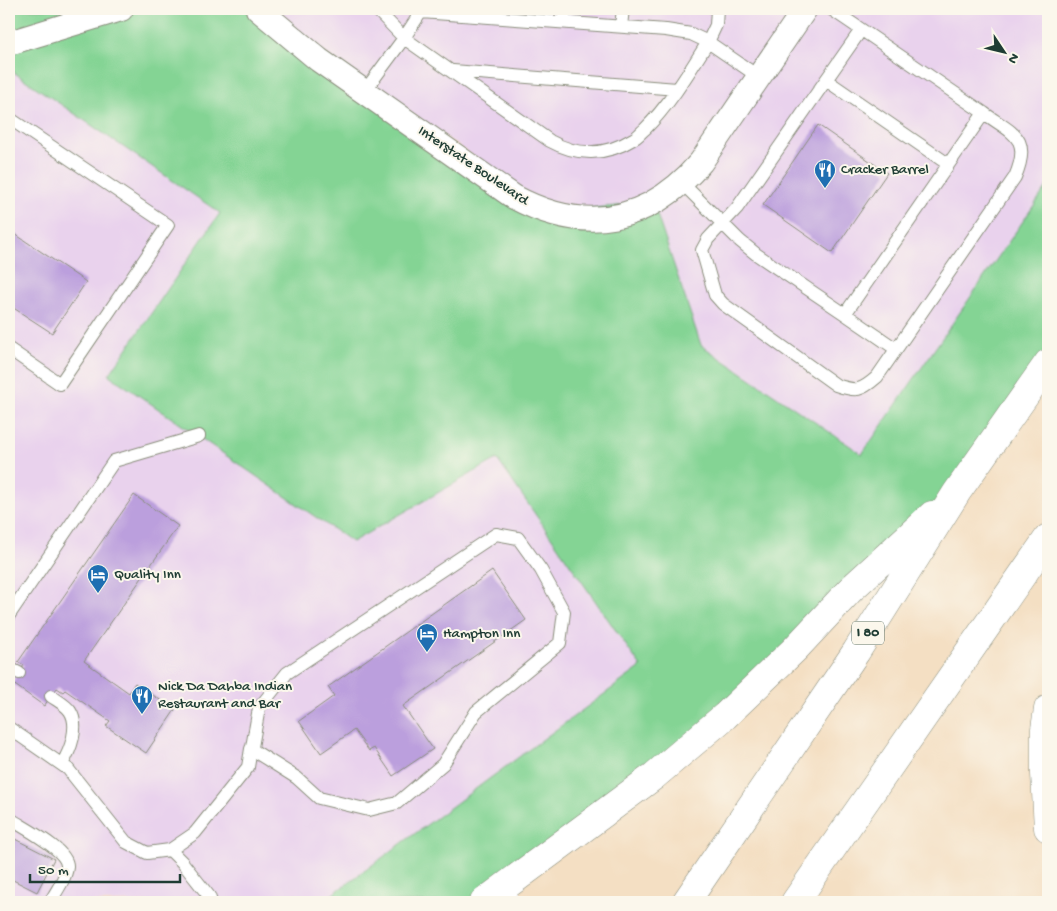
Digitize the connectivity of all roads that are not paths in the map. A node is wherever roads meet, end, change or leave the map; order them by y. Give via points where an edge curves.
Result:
1 (121, 9) edge
2 (258, 9) edge
3 (376, 9) edge
4 (565, 9) edge
5 (623, 9) edge
6 (717, 9) edge
7 (805, 9) edge
8 (831, 9) edge
9 (563, 22) junction
10 (622, 26) junction
11 (861, 30) junction
12 (404, 38) junction
13 (708, 42) junction
14 (9, 43) edge
15 (452, 71) junction
16 (759, 77) junction
17 (826, 80) junction
18 (677, 89) junction
19 (364, 92) junction
20 (984, 113) junction
21 (9, 118) edge
22 (948, 164) junction
23 (682, 183) junction
24 (723, 224) junction
25 (845, 314) junction
26 (9, 349) edge
27 (896, 349) junction
28 (1048, 363) edge
29 (199, 436) dead end
30 (957, 492) junction
31 (1048, 538) edge
32 (9, 615) edge
33 (51, 696) dead end
34 (1048, 709) edge
35 (9, 728) edge
36 (251, 750) junction
37 (62, 764) junction
38 (9, 818) edge
39 (1048, 828) edge
40 (170, 850) junction
41 (50, 902) edge
42 (211, 902) edge
43 (484, 902) edge
44 (686, 902) edge
45 (795, 902) edge

1 - 14 street
2 - 19 street, Interstate Boulevard via 319,60
3 - 12 lane
4 - 9 lane
5 - 10 lane
6 - 13 lane via 716,25
7 - 16 street, Interstate Boulevard
8 - 11 lane
9 - 10 lane
9 - 12 lane via 421,12
10 - 13 lane via 691,34
11 - 17 lane
11 - 20 lane
12 - 15 lane
12 - 19 lane
13 - 16 lane
13 - 18 lane
15 - 18 lane
15 - 18 lane via 550,141 564,149 584,152 610,150 634,139 658,116
16 - 23 street, Interstate Boulevard via 701,162
17 - 22 lane
17 - 24 lane
19 - 23 street, Interstate Boulevard via 514,197 546,212 599,219 613,217 653,203
20 - 22 lane
20 - 27 lane via 1015,135 1022,152 1020,163 1014,177
21 - 26 lane via 168,225 60,384
22 - 25 lane
23 - 24 lane
24 - 25 lane via 756,254
24 - 27 lane via 702,250 715,295 723,304 836,385 850,390 865,388 877,377
25 - 27 lane
28 - 30 highway, I 80
29 - 32 lane via 114,461
30 - 43 highway via 851,589 795,650 725,716 654,776
30 - 44 highway, I 80 via 856,652
31 - 45 highway
33 - 37 lane via 68,709 74,720 70,749
34 - 39 highway via 1045,774
35 - 37 lane
36 - 36 lane via 258,708 287,673 496,534 518,538 541,570 564,612 560,642 476,712 443,764 397,803 368,810 319,798 297,778
36 - 40 lane via 248,767 195,833
37 - 40 lane via 126,842 147,854
38 - 41 lane via 58,850 66,860 67,869
40 - 42 lane

